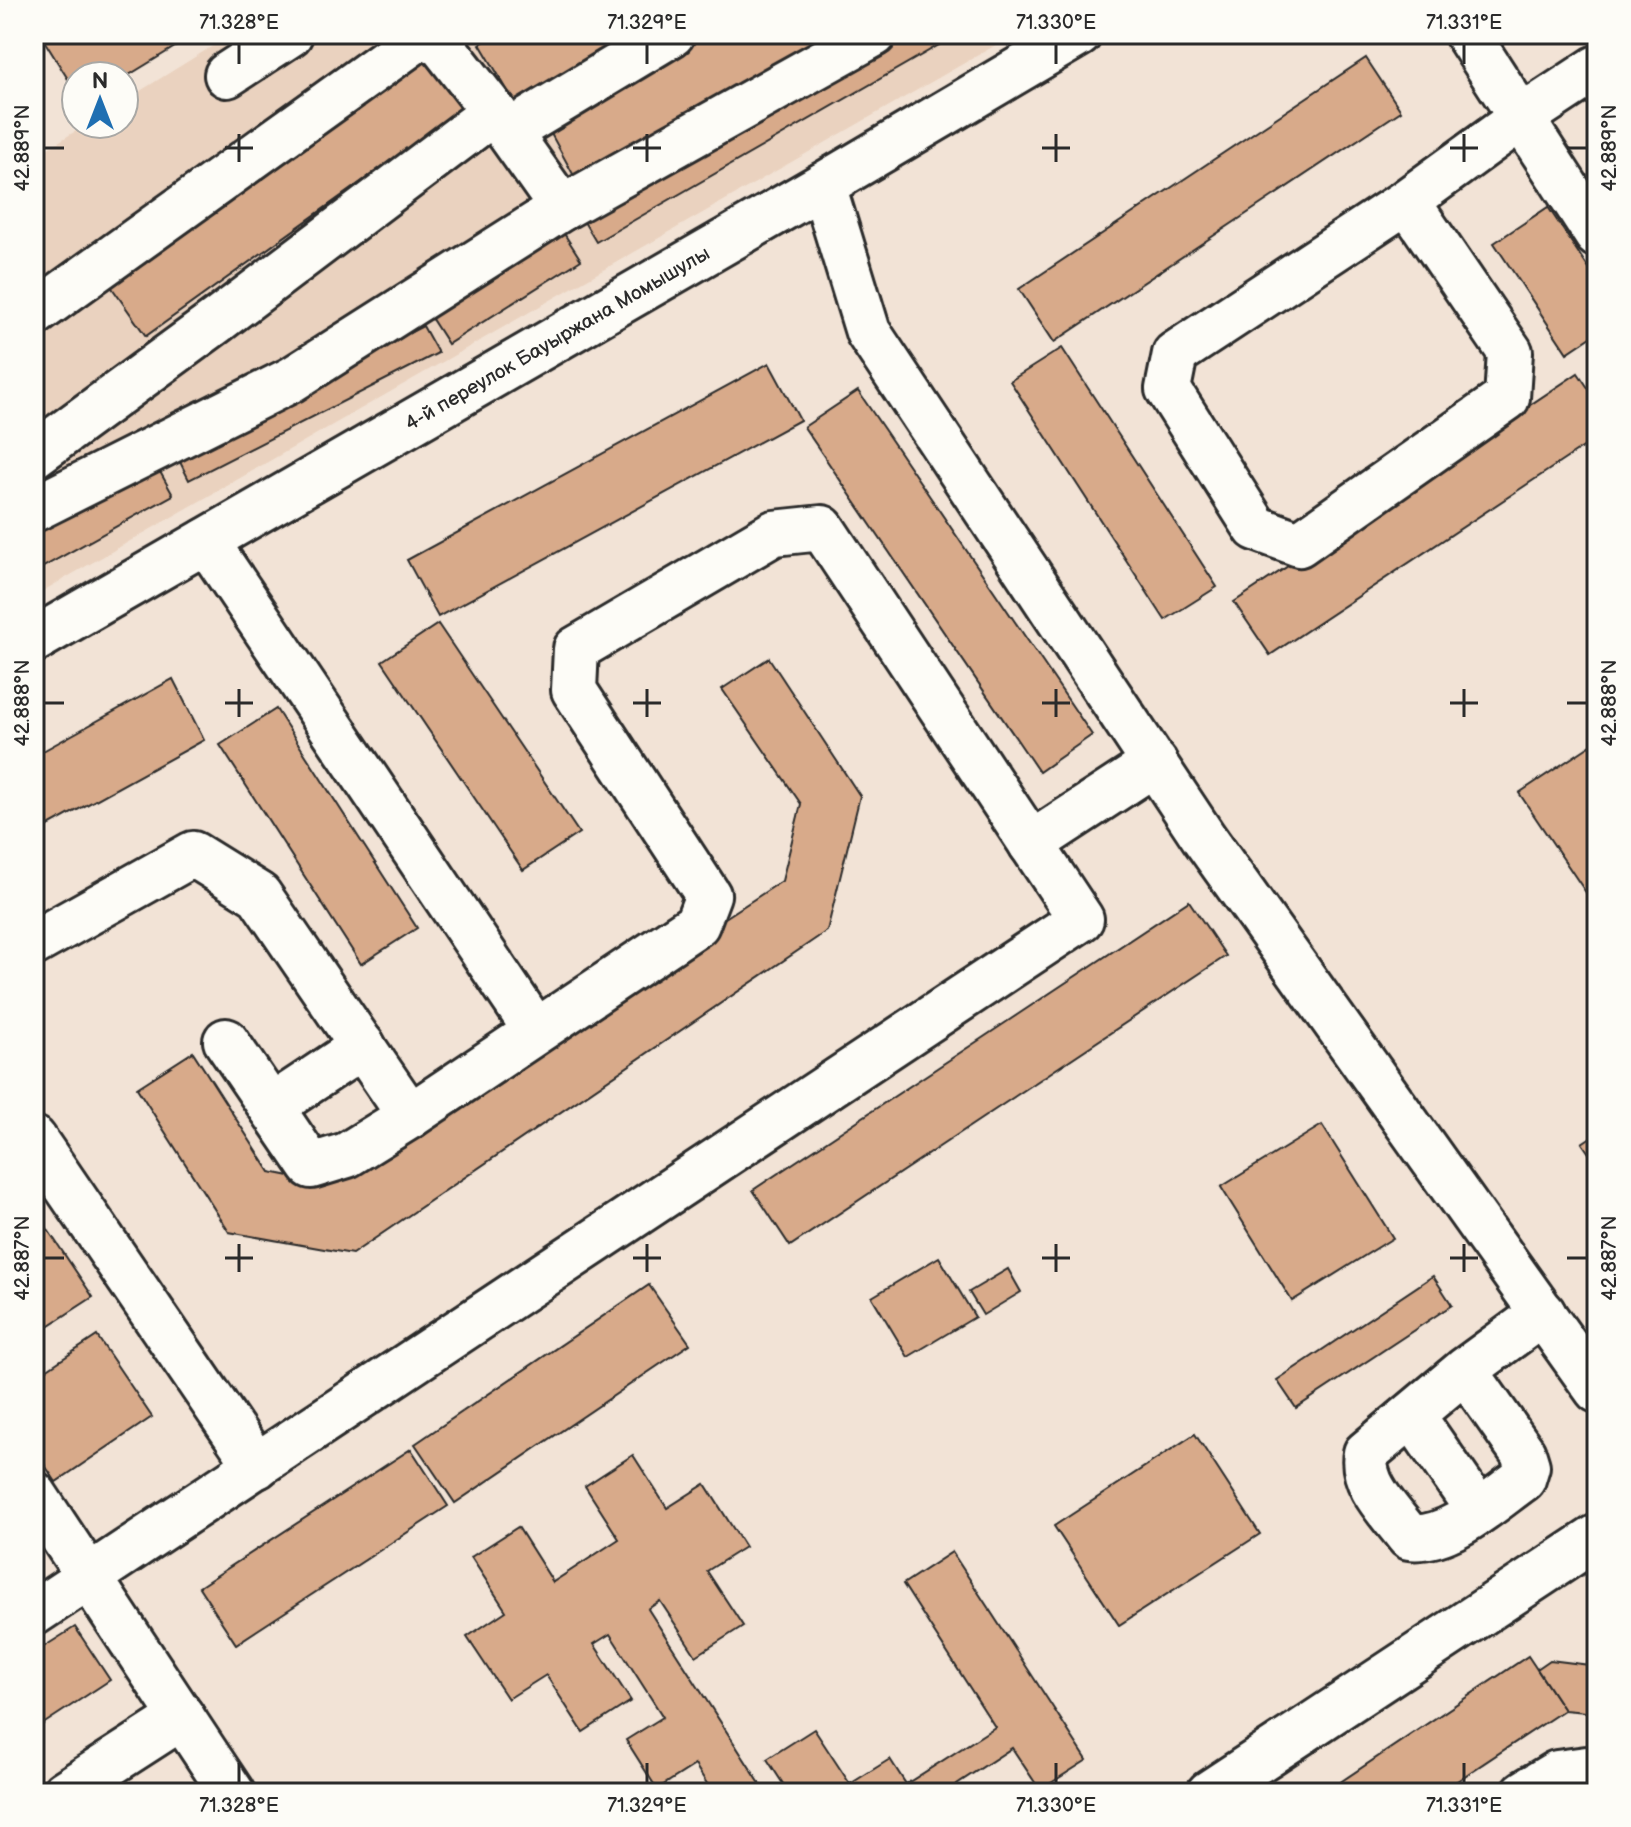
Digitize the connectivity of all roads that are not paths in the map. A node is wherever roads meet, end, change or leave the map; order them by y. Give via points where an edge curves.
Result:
1 (290, 34) edge
2 (672, 34) edge
3 (874, 34) edge
4 (1079, 34) edge
5 (1467, 34) edge
6 (442, 37) edge
7 (1597, 68) edge
8 (227, 75) dead end
9 (1521, 118) junction
10 (502, 122) junction
11 (823, 185) junction
12 (1407, 201) junction
13 (562, 208) junction
14 (1597, 235) edge
15 (34, 314) edge
16 (34, 455) edge
17 (34, 509) edge
18 (206, 541) junction
19 (34, 640) edge
20 (1155, 763) junction
21 (1031, 844) junction
22 (34, 943) edge
23 (536, 1031) junction
24 (226, 1041) dead end
25 (363, 1046) junction
26 (271, 1107) junction
27 (410, 1116) junction
28 (34, 1139) edge
29 (1543, 1313) junction
30 (1590, 1363) edge
31 (1465, 1370) junction
32 (1412, 1415) junction
33 (257, 1466) junction
34 (34, 1494) edge
35 (1478, 1510) junction
36 (1597, 1537) edge
37 (89, 1577) junction
38 (34, 1613) edge
39 (182, 1717) junction
40 (1597, 1784) edge
41 (1214, 1792) edge
42 (64, 1793) edge
43 (232, 1793) edge
44 (1524, 1793) edge

1 - 8 street
2 - 10 street
3 - 13 street
4 - 11 street, 4-й переулок Бауыржана Момышулы
5 - 9 street
6 - 10 street
6 - 15 street
7 - 9 street
9 - 12 street
9 - 14 street
10 - 13 street
10 - 16 street
11 - 18 street, 4-й переулок Бауыржана Момышулы
11 - 20 street via 868,332
12 - 12 street via 1510,352 1507,398 1299,544 1256,528 1168,389 1175,354
13 - 17 street via 291,380
18 - 19 street, 4-й переулок Бауыржана Момышулы
18 - 23 street
20 - 21 street
20 - 29 street
21 - 23 street via 822,528 774,533 576,649 574,690 708,895 697,924
21 - 33 street via 1081,919
22 - 25 street via 193,854 259,895
23 - 27 street
24 - 26 street
25 - 26 street
25 - 27 street
26 - 27 street via 311,1166 347,1155
28 - 33 street
29 - 30 street
29 - 31 street
31 - 32 street
31 - 35 street via 1527,1466 1523,1479
32 - 35 street
32 - 35 street via 1366,1453 1367,1480 1409,1537 1444,1533
33 - 37 street
34 - 37 street
36 - 41 street
37 - 38 street
37 - 39 street
39 - 42 street
39 - 43 street
40 - 44 street via 1587,1769 1557,1773

